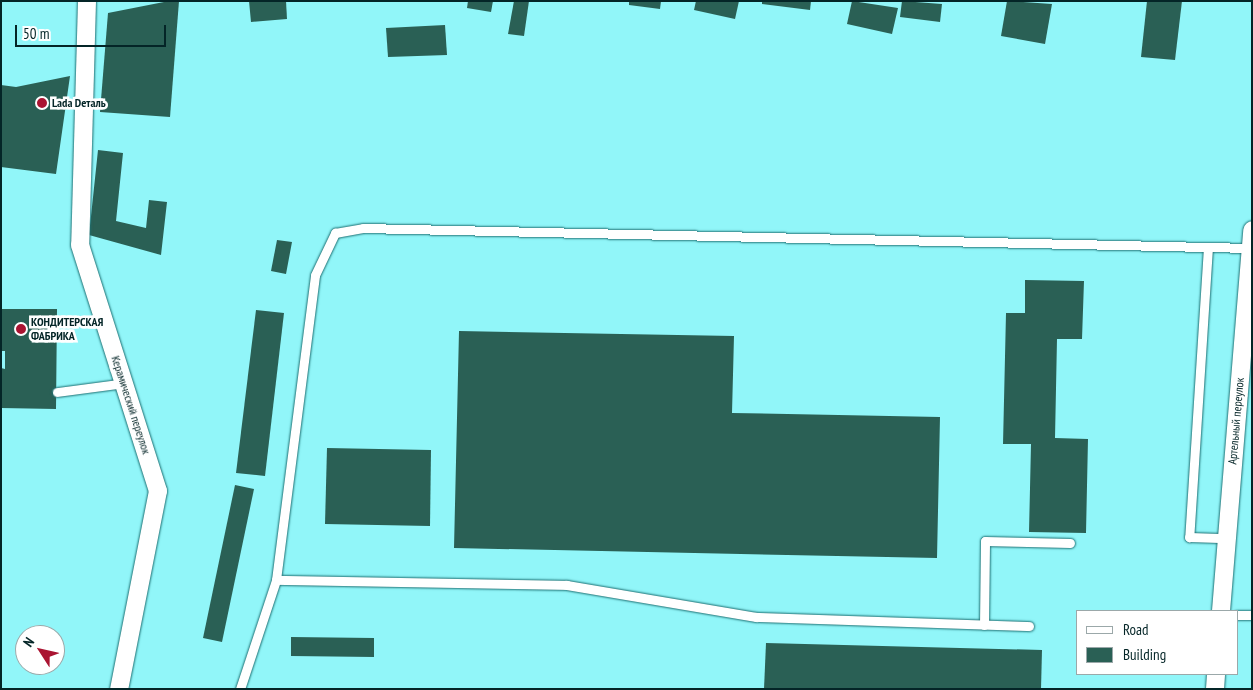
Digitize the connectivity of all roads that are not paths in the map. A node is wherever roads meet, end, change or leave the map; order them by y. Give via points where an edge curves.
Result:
1 (87, 1) edge
2 (1252, 230) edge
3 (1208, 247) junction
4 (1250, 248) junction
5 (124, 384) junction
6 (57, 392) dead end
7 (1227, 538) junction
8 (1070, 543) dead end
9 (276, 580) junction
10 (1221, 610) edge
11 (1238, 615) edge
12 (1252, 615) edge
13 (984, 625) junction
14 (1029, 626) dead end
15 (1216, 675) edge
16 (119, 689) edge
17 (240, 689) edge
18 (1215, 689) edge

1 - 5 street, Керамический переулок via 80,245
2 - 4 street, Артельный переулок
3 - 4 lane
3 - 7 lane via 1189,536
3 - 9 lane via 363,228 335,234 314,275
4 - 7 street, Артельный переулок
5 - 6 lane
5 - 16 street, Керамический переулок via 158,491
7 - 10 street, Артельный переулок
8 - 13 lane via 985,542
9 - 13 lane via 567,585 756,617
9 - 17 lane
11 - 12 lane
13 - 14 lane
15 - 18 street

